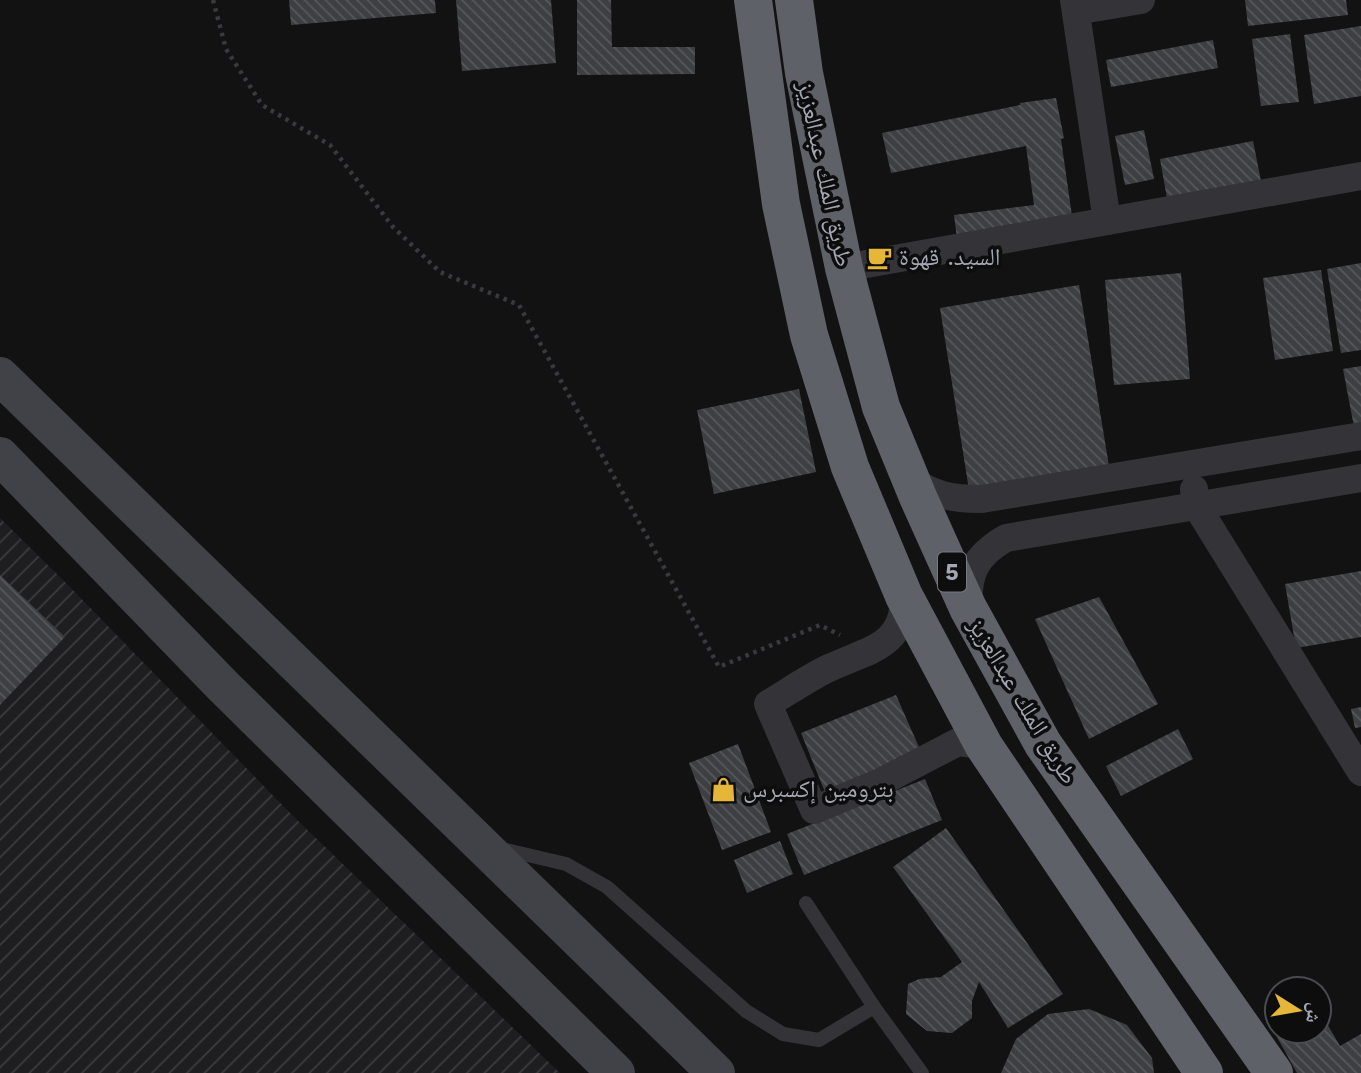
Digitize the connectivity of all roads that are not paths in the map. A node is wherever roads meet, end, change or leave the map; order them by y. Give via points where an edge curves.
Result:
1 (738, 0) edge
2 (753, 0) edge
3 (794, 0) edge
4 (805, 0) edge
5 (1141, 0) edge
6 (1075, 5) edge
7 (804, 73) junction
8 (764, 79) junction
9 (1361, 176) edge
10 (1107, 221) junction
11 (844, 268) junction
12 (0, 376) edge
13 (1361, 436) edge
14 (0, 456) edge
15 (1190, 464) junction
16 (909, 478) junction
17 (1361, 478) edge
18 (1024, 493) junction
19 (1196, 505) junction
20 (1034, 532) junction
21 (904, 596) junction
22 (968, 608) junction
23 (984, 746) junction
24 (1357, 759) edge
25 (480, 843) junction
26 (806, 903) dead end
27 (874, 1007) junction
28 (616, 1073) edge
29 (716, 1073) edge
30 (922, 1073) edge
31 (1204, 1073) edge
32 (1274, 1073) edge

1 - 8 main road
2 - 8 highway, طريق الملك عبدالعزيز / 5
3 - 7 highway, طريق الملك عبدالعزيز / 5
4 - 7 main road
5 - 6 street
6 - 10 street
7 - 11 highway, طريق الملك عبدالعزيز / 5
8 - 21 highway, طريق الملك عبدالعزيز / 5 via 781,204 809,335 850,467
9 - 10 street
10 - 11 street
11 - 16 highway, طريق الملك عبدالعزيز / 5 via 881,407
12 - 25 main road
13 - 15 street
14 - 28 main road via 222,685
15 - 18 street
15 - 19 street
16 - 18 street via 925,490 957,499
16 - 22 highway, طريق الملك عبدالعزيز / 5
17 - 19 street
18 - 20 street
19 - 20 street
19 - 24 street
20 - 22 street via 1006,538 988,549 968,584
21 - 23 highway, طريق الملك عبدالعزيز / 5
21 - 23 street via 905,614 883,643 768,704 814,810 958,742
22 - 32 highway, طريق الملك عبدالعزيز / 5 via 1043,744
23 - 31 highway, طريق الملك عبدالعزيز / 5
25 - 27 lane via 566,864 607,887 746,1011 783,1034 819,1040
25 - 29 main road
26 - 27 lane
27 - 30 lane

